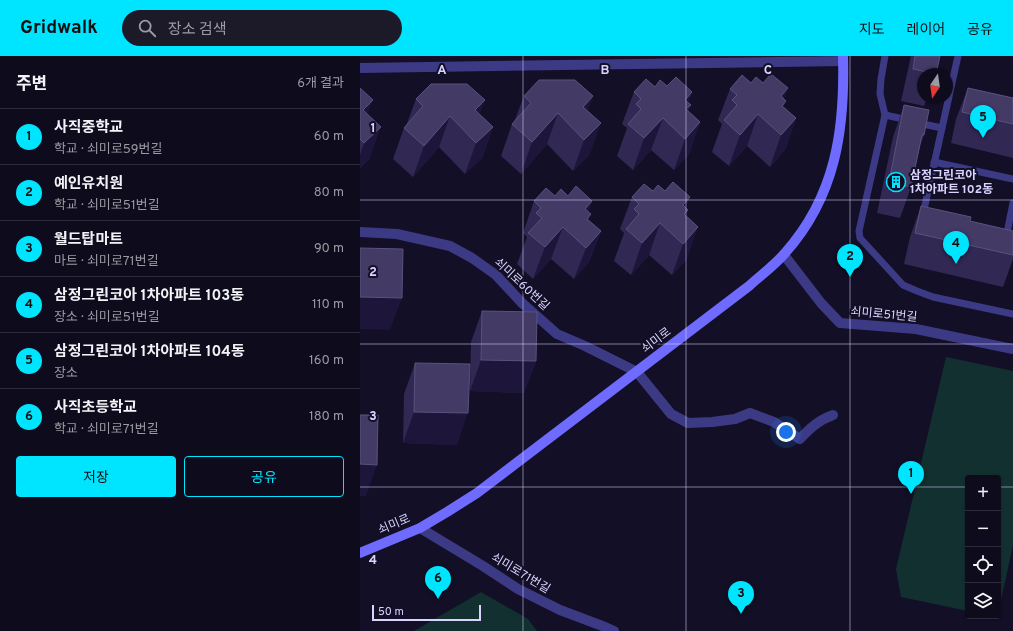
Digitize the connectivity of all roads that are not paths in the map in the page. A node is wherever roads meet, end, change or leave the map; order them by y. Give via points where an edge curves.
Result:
1 (885, 56) edge
2 (958, 56) edge
3 (843, 59) edge
4 (360, 68) edge
5 (885, 115) junction
6 (942, 128) junction
7 (934, 162) junction
8 (1013, 179) edge
9 (1013, 203) edge
10 (929, 216) edge
11 (360, 232) edge
12 (1013, 250) edge
13 (784, 255) junction
14 (1013, 313) edge
15 (1013, 349) edge
16 (637, 372) junction
17 (833, 415) dead end
18 (420, 528) junction
19 (360, 554) edge
20 (614, 631) edge

1 - 5 lane via 880,94
2 - 6 lane
3 - 4 street
3 - 13 main road, 쇠미로 via 842,115 826,187 808,223
5 - 6 lane
5 - 14 lane via 860,238 903,284 917,291 933,297
6 - 7 lane
7 - 8 lane
7 - 10 lane via 923,214
9 - 12 lane via 1005,243
11 - 16 street, 쇠미로60번길 via 397,234 450,246 496,275 557,334
13 - 15 street, 쇠미로51번길 via 840,323 916,330
13 - 16 main road, 쇠미로
16 - 17 street via 671,414 688,423 735,419 750,413 774,422 800,438 813,425
16 - 18 main road, 쇠미로 via 477,493
18 - 19 main road, 쇠미로
18 - 20 street, 쇠미로71번길 via 518,589 560,610

